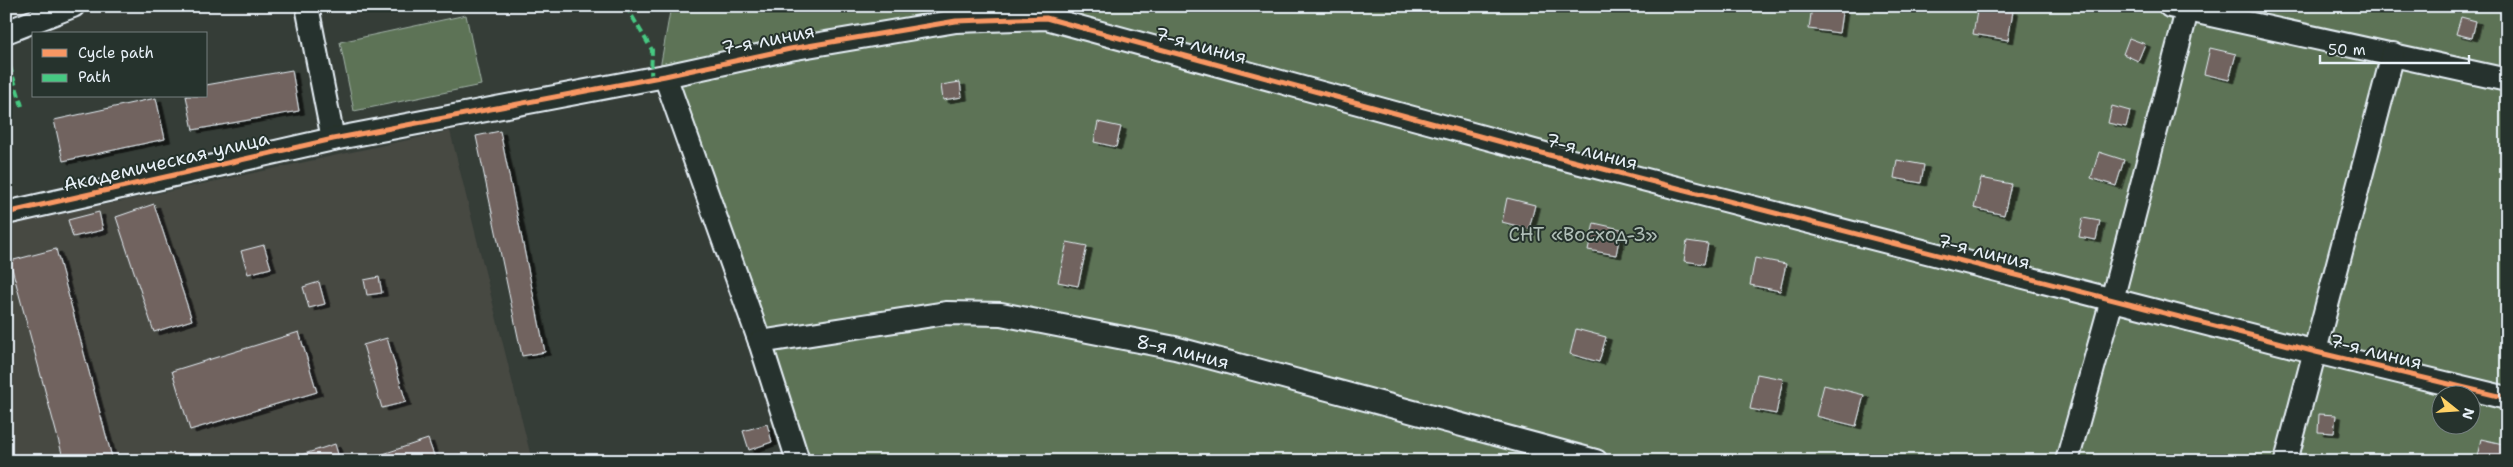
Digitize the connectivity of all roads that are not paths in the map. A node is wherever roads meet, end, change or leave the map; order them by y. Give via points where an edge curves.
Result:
1 (73, 6) edge
2 (307, 6) edge
3 (2178, 9) edge
4 (1047, 12) edge
5 (6, 32) edge
6 (2394, 54) junction
7 (665, 76) junction
8 (2507, 80) edge
9 (333, 139) junction
10 (6, 213) edge
11 (2112, 300) junction
12 (760, 342) junction
13 (2316, 352) junction
14 (2507, 398) edge
15 (798, 461) edge
16 (1596, 461) edge
17 (2068, 461) edge
18 (2286, 461) edge

1 - 5 street
2 - 9 street
3 - 6 street
3 - 11 street
4 - 7 street, 7-я линия via 956,21 790,49
4 - 11 street, 7-я линия via 1549,156
6 - 8 street
6 - 13 street
7 - 9 street, 7-я линия
7 - 12 street
9 - 10 street, Академическая улица
11 - 13 street, 7-я линия
11 - 17 street
12 - 15 street
12 - 16 street, 8-я линия via 946,313 1001,314 1175,348
13 - 14 street, 7-я линия
13 - 18 street

